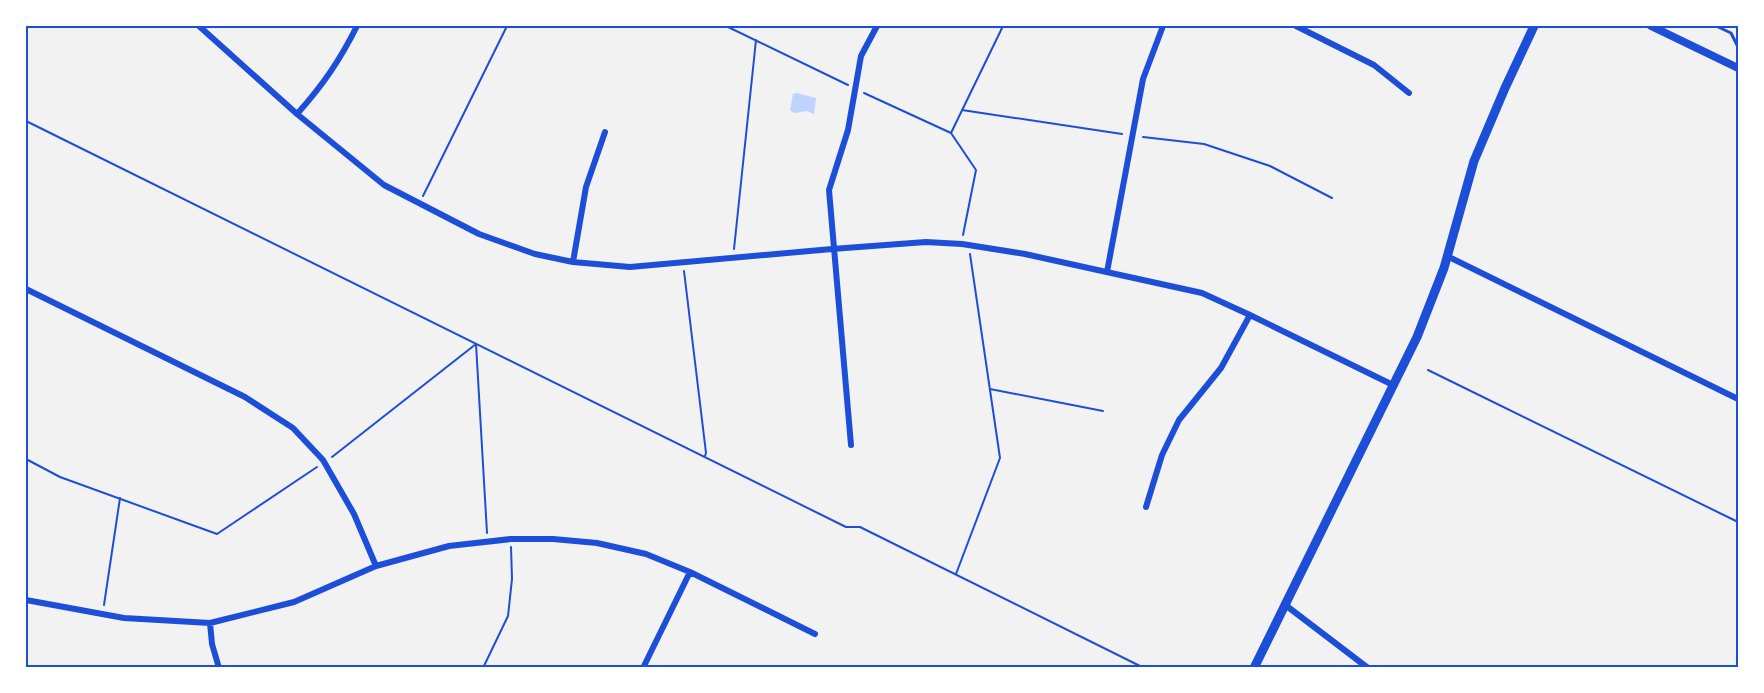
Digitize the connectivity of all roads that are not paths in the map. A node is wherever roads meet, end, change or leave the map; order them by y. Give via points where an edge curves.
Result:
1 (199, 26) edge
2 (357, 26) edge
3 (877, 26) edge
4 (1163, 26) edge
5 (1296, 26) edge
6 (1534, 26) edge
7 (1651, 26) edge
8 (1716, 26) edge
9 (1738, 47) edge
10 (1738, 68) edge
11 (1409, 93) dead end
12 (297, 114) junction
13 (605, 132) dead end
14 (832, 249) junction
15 (1447, 256) junction
16 (573, 262) junction
17 (1107, 272) junction
18 (26, 289) edge
19 (1250, 315) junction
20 (1394, 385) junction
21 (1738, 399) edge
22 (851, 445) dead end
23 (1146, 507) dead end
24 (376, 566) junction
25 (690, 572) junction
26 (26, 600) edge
27 (1284, 604) junction
28 (210, 623) junction
29 (815, 634) dead end
30 (219, 668) edge
31 (644, 668) edge
32 (1254, 668) edge
33 (1368, 668) edge

1 - 12 street
2 - 12 street via 338,64
3 - 14 street via 861,56 848,130 828,190
4 - 17 street via 1143,79
5 - 11 street via 1374,65
6 - 15 main road via 1474,161
7 - 10 street
8 - 9 lane via 1731,33
12 - 16 street via 384,185 419,204 479,234 535,254
13 - 16 street via 586,188
14 - 16 street via 630,267
14 - 17 street via 926,242 965,244
14 - 22 street
15 - 20 main road via 1417,337
15 - 21 street
17 - 19 street via 1202,293
18 - 24 street via 245,397 293,428 325,462 354,514
19 - 20 street
19 - 23 street via 1221,368 1179,420 1162,454
20 - 27 main road
24 - 25 street via 449,546 553,539 597,543 646,554
24 - 28 street via 294,602
25 - 29 street
25 - 31 street
26 - 28 street via 124,618
27 - 32 main road
27 - 33 street
28 - 30 street

